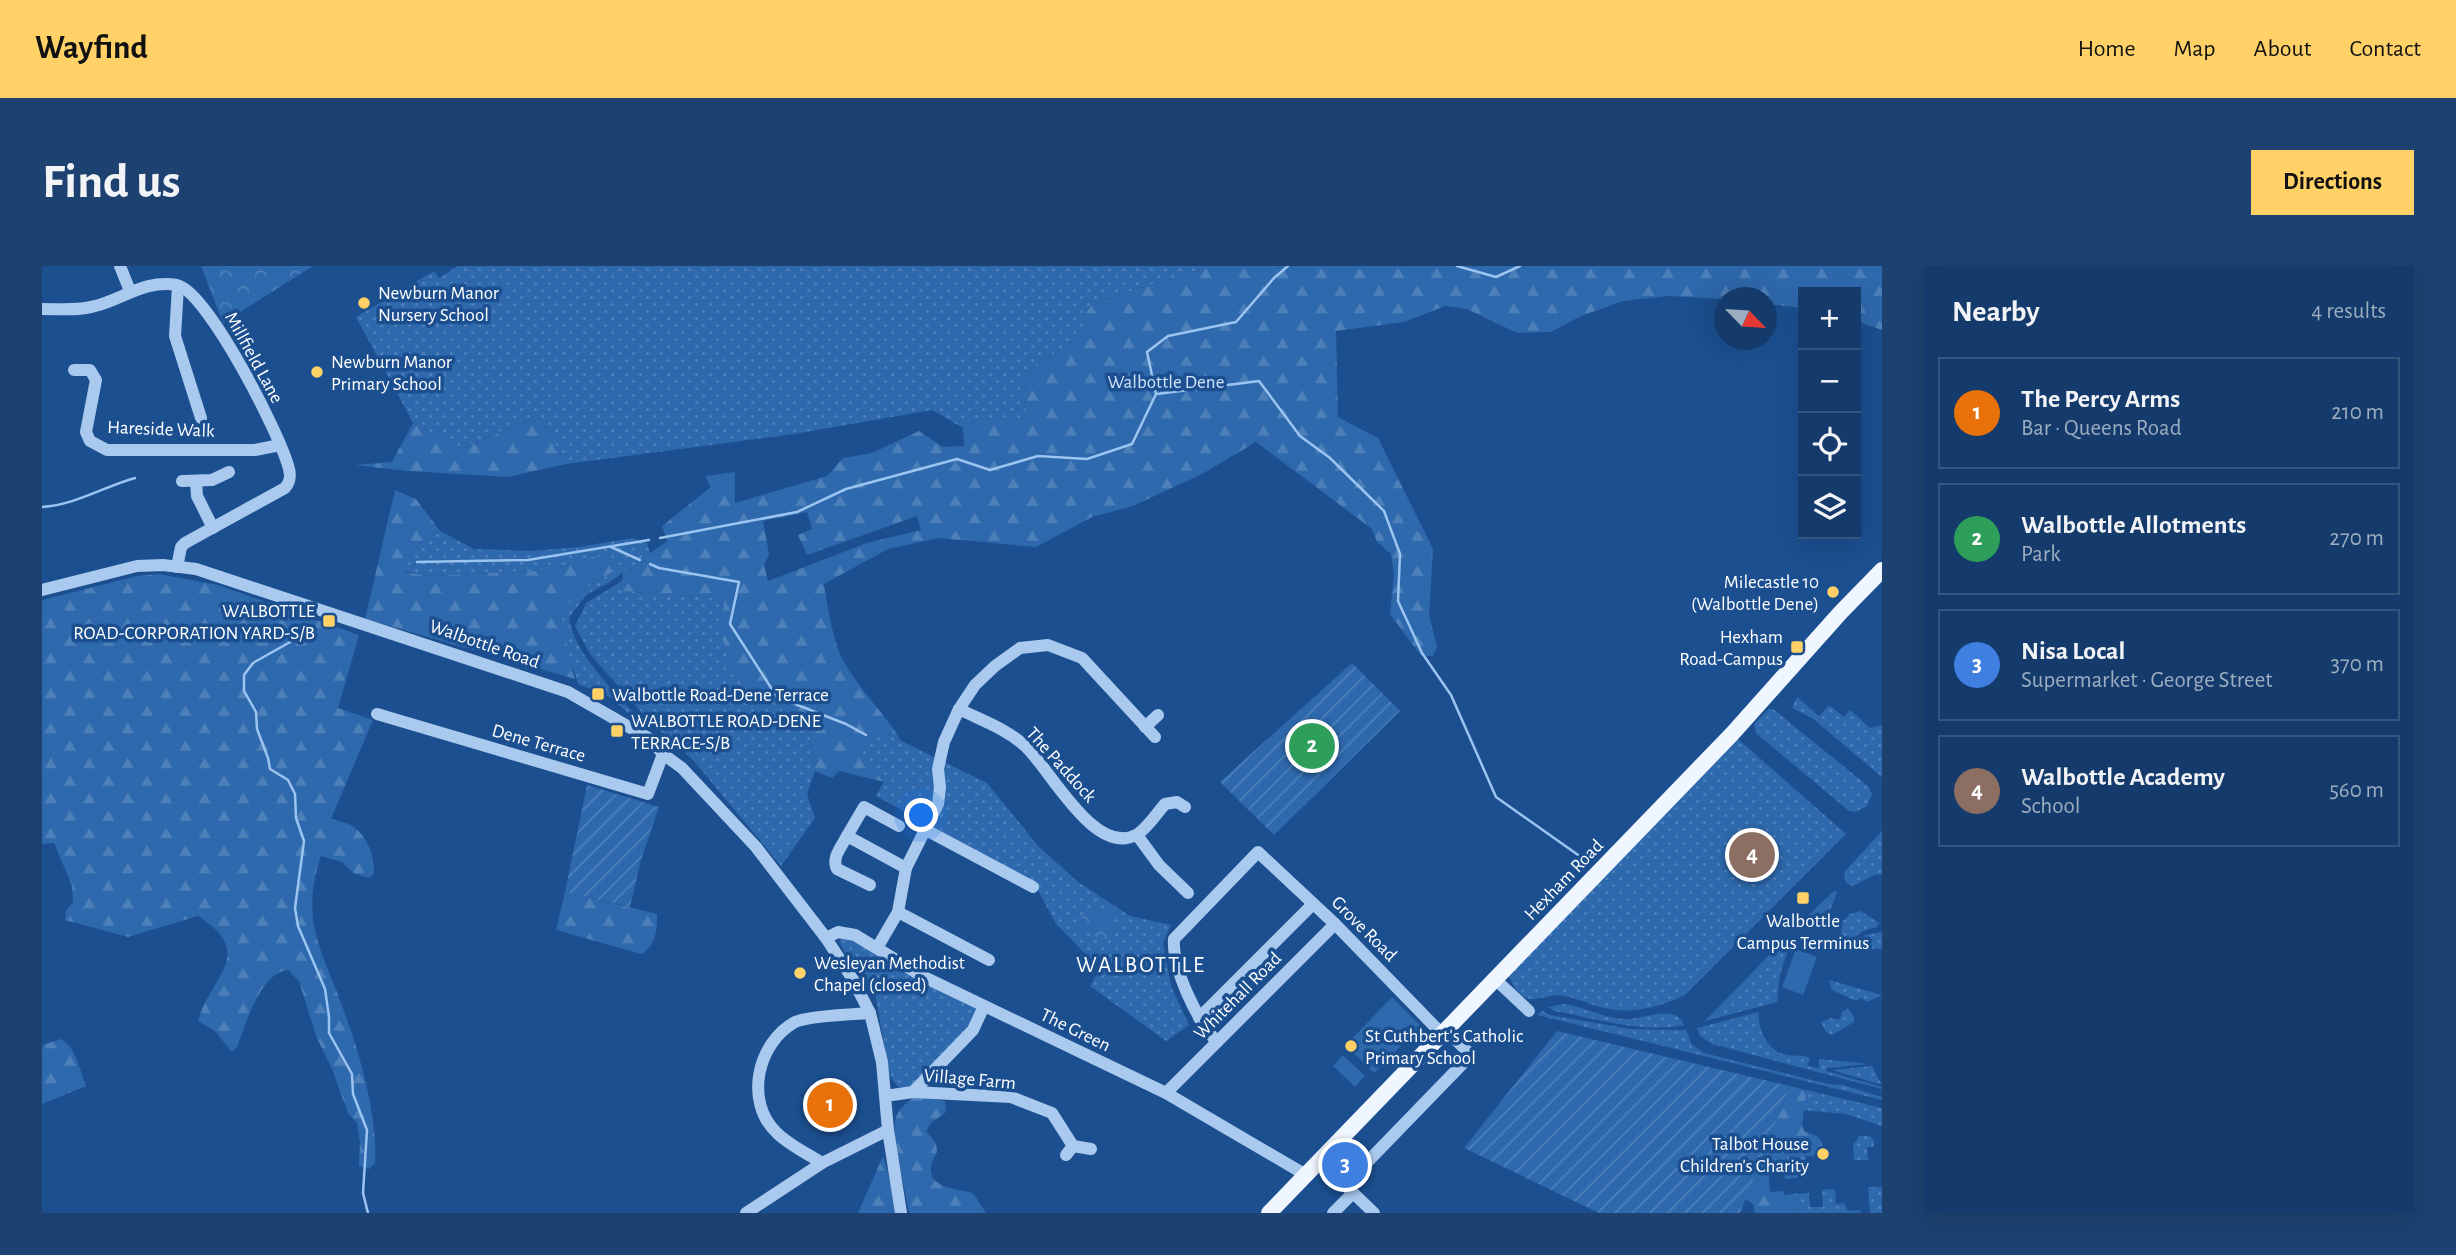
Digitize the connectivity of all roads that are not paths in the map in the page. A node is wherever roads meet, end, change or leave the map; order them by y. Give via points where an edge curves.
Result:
1 (120, 266) edge
2 (178, 285) junction
3 (130, 291) junction
4 (42, 309) edge
5 (74, 370) dead end
6 (201, 418) dead end
7 (280, 445) junction
8 (229, 472) dead end
9 (182, 481) dead end
10 (196, 481) junction
11 (213, 527) junction
12 (177, 567) junction
13 (1882, 570) edge
14 (42, 590) edge
15 (959, 709) junction
16 (377, 714) dead end
17 (1158, 715) dead end
18 (1145, 727) junction
19 (1155, 737) dead end
20 (663, 754) junction
21 (1185, 807) dead end
22 (899, 826) dead end
23 (926, 830) junction
24 (1137, 835) junction
25 (848, 836) junction
26 (906, 868) junction
27 (865, 886) dead end
28 (1033, 887) dead end
29 (1188, 893) dead end
30 (1313, 904) junction
31 (898, 912) junction
32 (1335, 924) junction
33 (826, 938) junction
34 (877, 948) junction
35 (989, 960) dead end
36 (1495, 979) junction
37 (984, 1006) junction
38 (1529, 1011) dead end
39 (870, 1013) junction
40 (1199, 1018) junction
41 (1444, 1032) junction
42 (1217, 1042) junction
43 (913, 1092) junction
44 (1166, 1093) junction
45 (886, 1096) junction
46 (888, 1130) junction
47 (1091, 1149) dead end
48 (1320, 1161) junction
49 (822, 1163) junction
50 (1306, 1175) junction
51 (1349, 1189) junction
52 (746, 1213) edge
53 (901, 1213) edge
54 (1269, 1213) edge
55 (1333, 1213) edge
56 (1374, 1213) edge

1 - 3 street
2 - 3 street
2 - 6 street via 175,336
2 - 7 street, Millfield Lane via 191,293 223,334
3 - 4 street via 89,308
5 - 7 street, Hareside Walk via 90,370 96,380 86,432 90,442 107,450 255,450
7 - 11 street, Millfield Lane via 290,471 285,488
8 - 10 street via 212,481
9 - 10 street
10 - 11 street via 197,496
11 - 12 street via 185,542
12 - 14 street, Walbottle Road via 136,566
12 - 20 street, Walbottle Road via 214,574 568,692 650,739
13 - 36 main road, Hexham Road via 1732,734
15 - 18 street via 975,685 1020,648 1048,645 1082,658
15 - 23 street via 944,742 938,804
15 - 24 street, The Paddock via 1026,747 1070,805 1096,827 1113,837
16 - 20 street, Dene Terrace via 648,794
17 - 18 street
18 - 19 street
20 - 33 street, Walbottle Road via 682,768 756,847
21 - 24 street via 1165,804
22 - 25 street via 864,807
23 - 26 street
23 - 28 street
24 - 29 street
25 - 26 street
25 - 27 street via 835,865
26 - 31 street
30 - 32 street, Grove Road
30 - 40 street
30 - 40 street, Grove Road via 1258,852 1174,939 1182,977
31 - 34 street
31 - 35 street
32 - 41 street, Grove Road
32 - 42 street, Whitehall Road
33 - 34 street, The Green via 838,932 855,935
33 - 39 street, Walbottle Road
34 - 37 street, The Green
36 - 38 street
36 - 41 main road, Hexham Road
37 - 43 street via 973,1030
37 - 44 street, The Green
39 - 45 street
39 - 49 street via 796,1021 775,1038 761,1063 758,1091 764,1116 777,1133
40 - 42 street
41 - 48 main road, Hexham Road
41 - 51 street, Grove Road via 1471,1055
42 - 44 street, Whitehall Road
43 - 45 street, Village Farm
43 - 47 street, Village Farm via 1011,1097 1052,1113 1069,1150
44 - 50 street, The Green
45 - 46 street
46 - 49 street
46 - 53 street
48 - 50 main road, Hexham Road
48 - 51 street
49 - 52 street
50 - 54 main road, Hexham Road
51 - 55 street
51 - 56 street

